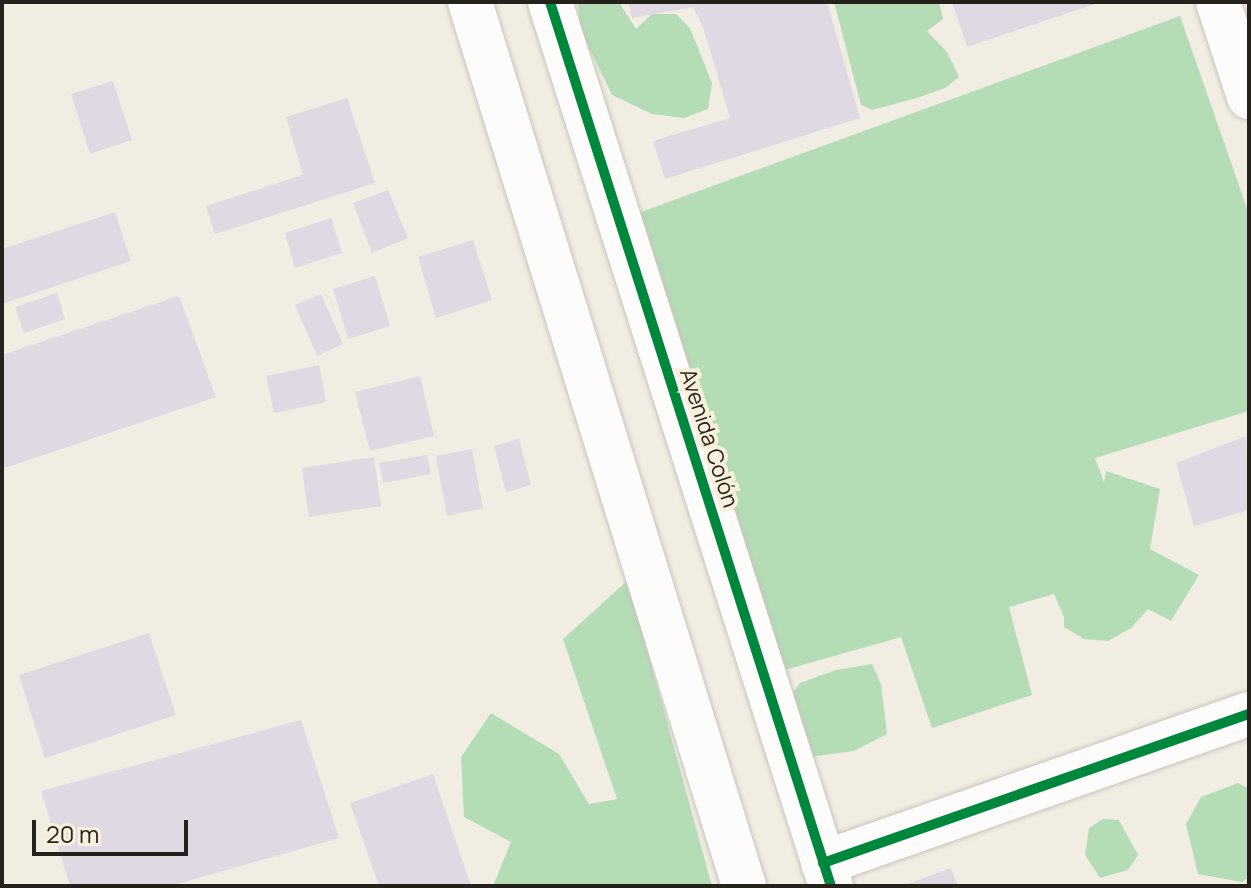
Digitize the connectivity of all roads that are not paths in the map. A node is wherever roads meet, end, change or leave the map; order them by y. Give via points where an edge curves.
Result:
1 (470, 2) edge
2 (550, 2) edge
3 (1218, 2) edge
4 (1249, 97) edge
5 (1249, 714) edge
6 (827, 874) edge
7 (744, 886) edge

1 - 7 street
2 - 6 street, Avenida Colón
3 - 4 street
5 - 6 street

